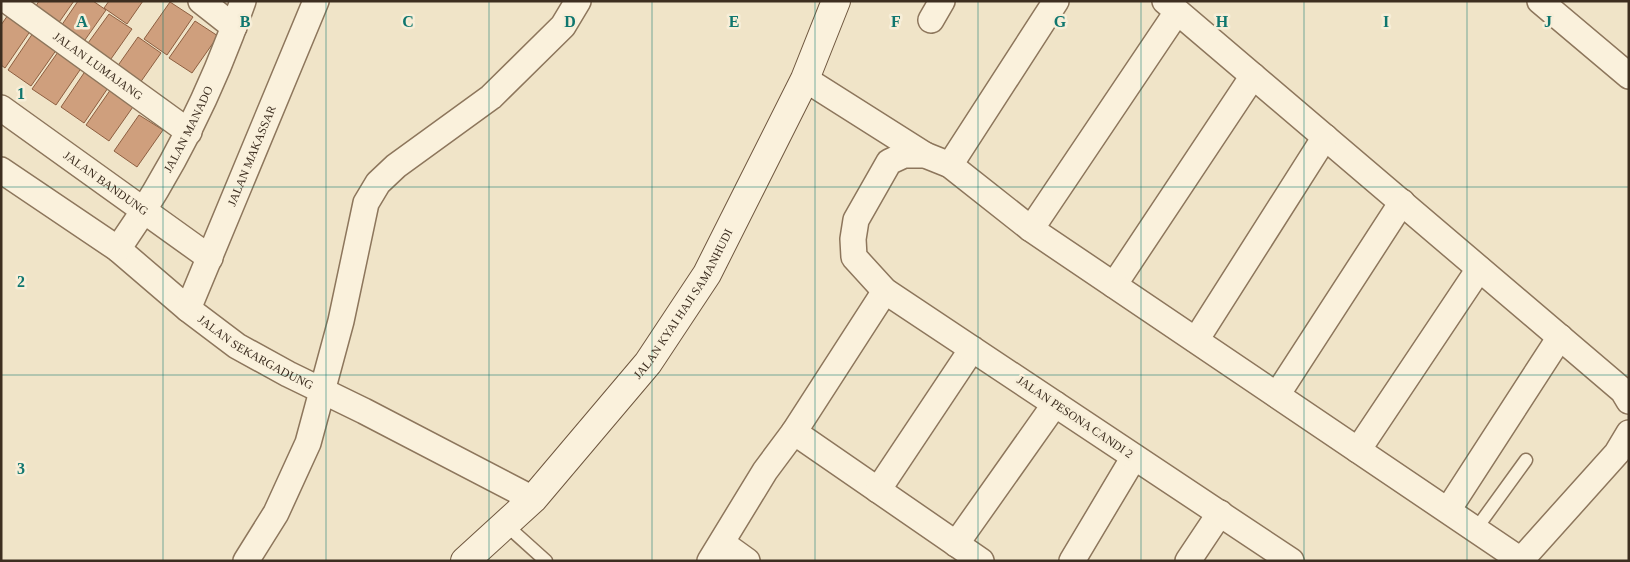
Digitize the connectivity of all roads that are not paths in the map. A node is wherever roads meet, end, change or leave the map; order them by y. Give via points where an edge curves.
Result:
1 (8, 1) edge
2 (201, 1) edge
3 (243, 1) edge
4 (316, 1) edge
5 (578, 1) edge
6 (836, 1) edge
7 (1056, 1) edge
8 (1540, 1) edge
9 (1171, 7) edge
10 (234, 26) junction
11 (1254, 76) junction
12 (1629, 76) edge
13 (805, 79) junction
14 (1, 108) edge
15 (189, 132) junction
16 (1325, 137) junction
17 (925, 155) junction
18 (950, 165) junction
19 (1, 170) edge
20 (1402, 202) junction
21 (145, 210) junction
22 (1031, 229) junction
23 (118, 249) junction
24 (210, 258) junction
25 (1479, 268) junction
26 (1114, 285) junction
27 (885, 291) junction
28 (188, 310) junction
29 (1560, 337) junction
30 (1196, 340) junction
31 (972, 349) junction
32 (326, 394) junction
33 (1277, 395) junction
34 (1629, 401) edge
35 (1055, 404) junction
36 (794, 432) junction
37 (1629, 433) edge
38 (1358, 450) junction
39 (1134, 456) junction
40 (1526, 460) dead end
41 (878, 490) junction
42 (533, 499) junction
43 (1448, 510) junction
44 (1220, 514) junction
45 (506, 525) junction
46 (1476, 529) junction
47 (956, 544) junction
48 (716, 552) edge
49 (1522, 560) edge
50 (246, 561) edge
51 (464, 561) edge
52 (546, 561) edge
53 (747, 561) edge
54 (981, 561) edge
55 (1072, 561) edge
56 (1188, 561) edge
57 (1291, 561) edge

1 - 15 street, JALAN LUMAJANG
2 - 10 street
3 - 10 street, JALAN MANADO
4 - 24 street, JALAN MAKASSAR
5 - 32 street via 563,26 492,97 410,155 378,183 366,203
6 - 13 street, JALAN KYAI HAJI SAMANHUDI
7 - 18 street
8 - 12 street
9 - 11 street
9 - 22 street
10 - 15 street, JALAN MANADO
11 - 16 street
11 - 26 street
13 - 17 street
13 - 42 street, JALAN KYAI HAJI SAMANHUDI via 707,274 648,363
14 - 21 street, JALAN BANDUNG
15 - 21 street, JALAN MANADO
16 - 20 street
16 - 30 street
17 - 18 street
17 - 27 street, JALAN PESONA CANDI 2 via 904,155 889,162 856,220 854,256
18 - 22 street
19 - 23 street, JALAN SEKARGADUNG
20 - 25 street
20 - 33 street
21 - 23 street, JALAN MANADO
21 - 24 street, JALAN BANDUNG
22 - 26 street
23 - 28 street, JALAN SEKARGADUNG
24 - 28 street, JALAN MAKASSAR
25 - 29 street
25 - 38 street
26 - 30 street
27 - 31 street, JALAN PESONA CANDI 2
27 - 36 street
28 - 32 street, JALAN SEKARGADUNG via 237,346
29 - 34 street via 1623,391
29 - 43 street
30 - 33 street
31 - 35 street, JALAN PESONA CANDI 2
31 - 41 street
32 - 42 street, JALAN SEKARGADUNG
32 - 50 street via 276,513
33 - 38 street
35 - 39 street, JALAN PESONA CANDI 2
35 - 47 street
36 - 41 street
36 - 48 street via 765,471
37 - 49 street via 1617,453
38 - 43 street
39 - 44 street, JALAN PESONA CANDI 2
39 - 55 street
40 - 46 lane
41 - 47 street
42 - 45 street, JALAN KYAI HAJI SAMANHUDI
43 - 46 street
44 - 56 street
44 - 57 street, JALAN PESONA CANDI 2
45 - 51 street, JALAN KYAI HAJI SAMANHUDI
45 - 52 lane
46 - 49 street
47 - 54 street
48 - 53 street

